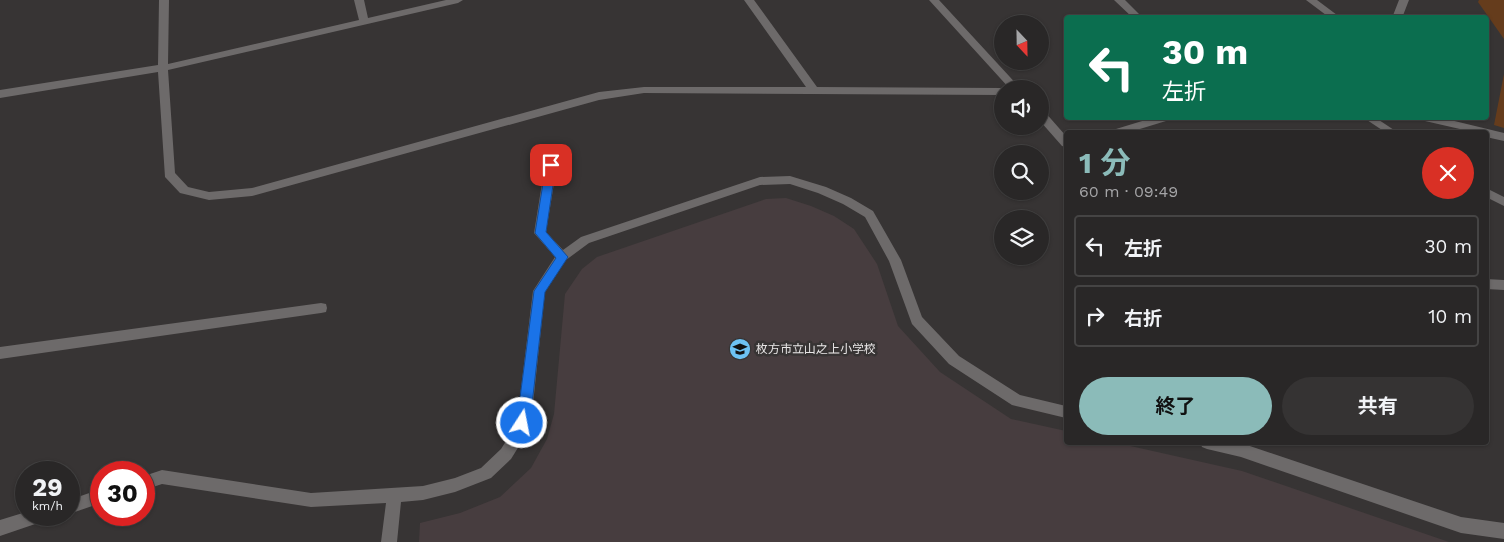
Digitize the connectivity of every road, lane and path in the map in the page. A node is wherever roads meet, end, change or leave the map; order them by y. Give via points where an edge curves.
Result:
1 (164, 0) edge
2 (359, 0) edge
3 (458, 0) edge
4 (749, 0) edge
5 (934, 0) edge
6 (1119, 0) edge
7 (1311, 0) edge
8 (1404, 0) edge
9 (1136, 15) edge
10 (1332, 15) edge
11 (1398, 15) edge
12 (364, 21) junction
13 (163, 68) junction
14 (1008, 80) edge
15 (814, 91) junction
16 (994, 92) edge
17 (0, 94) edge
18 (1156, 120) edge
19 (1372, 120) edge
20 (1437, 120) edge
21 (1049, 124) edge
22 (1126, 130) edge
23 (1389, 130) edge
24 (1475, 130) edge
25 (1489, 134) edge
26 (1504, 137) edge
27 (1064, 141) edge
28 (551, 165) dead end
29 (1489, 194) edge
30 (1504, 202) edge
31 (562, 257) junction
32 (1489, 284) edge
33 (1504, 285) edge
34 (321, 308) dead end
35 (0, 353) edge
36 (1064, 412) edge
37 (1220, 445) edge
38 (155, 479) edge
39 (394, 496) junction
40 (15, 523) edge
41 (0, 528) edge
42 (1504, 531) edge
43 (388, 542) edge

1 - 13 street
2 - 12 street
3 - 12 street
4 - 15 street
5 - 14 street
6 - 9 street
7 - 10 street
8 - 11 street
12 - 13 street
13 - 15 street via 169,174 184,190 209,196 252,192 599,96 644,90
13 - 17 street
15 - 16 street
18 - 22 street
19 - 23 street
20 - 24 street
21 - 27 street
25 - 26 street
28 - 31 street via 540,233
29 - 30 street
31 - 36 street via 585,240 760,182 790,180 839,197 869,214 895,260 917,320 954,360 1017,401
31 - 39 street via 539,291 525,413 519,433 506,454 486,473 455,485
32 - 33 street
34 - 35 street
37 - 42 street via 1461,525
38 - 39 street via 162,477 311,500
39 - 43 street
40 - 41 street

